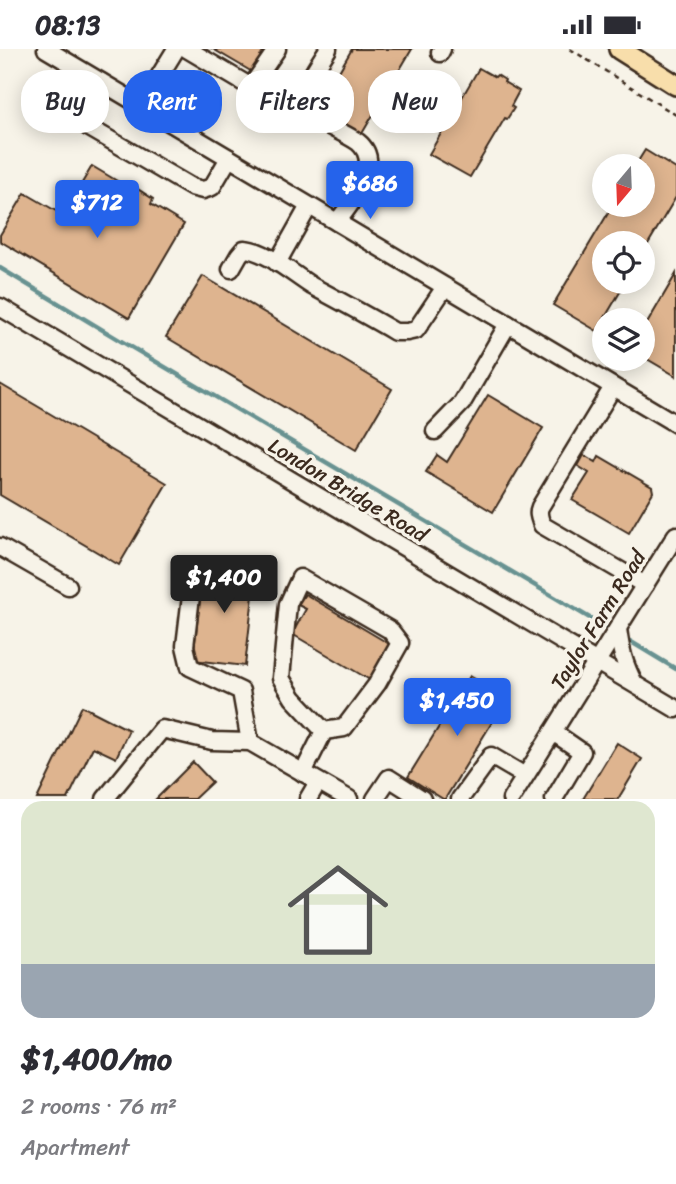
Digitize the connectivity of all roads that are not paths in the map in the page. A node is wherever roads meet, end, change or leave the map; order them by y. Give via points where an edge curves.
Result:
1 (46, 49) edge
2 (176, 49) edge
3 (187, 49) edge
4 (277, 49) edge
5 (328, 49) edge
6 (619, 49) edge
7 (81, 70) edge
8 (163, 70) edge
9 (676, 85) edge
10 (98, 133) edge
11 (187, 133) edge
12 (229, 158) junction
13 (309, 206) junction
14 (337, 222) junction
15 (277, 263) junction
16 (230, 269) dead end
17 (445, 287) junction
18 (0, 307) edge
19 (508, 324) junction
20 (613, 387) junction
21 (676, 424) edge
22 (435, 431) dead end
23 (675, 540) edge
24 (0, 547) edge
25 (645, 585) junction
26 (68, 586) dead end
27 (191, 596) dead end
28 (618, 629) junction
29 (596, 663) junction
30 (635, 684) junction
31 (676, 709) edge
32 (324, 731) junction
33 (553, 732) junction
34 (250, 742) junction
35 (303, 773) junction
36 (525, 776) junction
37 (318, 782) junction
38 (105, 799) edge
39 (308, 799) edge
40 (349, 799) edge
41 (375, 799) edge
42 (422, 799) edge
43 (460, 799) edge
44 (511, 799) edge
45 (554, 799) edge

1 - 7 street
2 - 8 street
3 - 4 street via 251,87
5 - 14 street via 302,102 316,119 359,143 367,153 368,166 366,178
6 - 9 main road
10 - 12 street via 203,190 212,187
11 - 12 street
12 - 13 street
13 - 14 street
13 - 15 street
14 - 17 street
15 - 16 street via 244,249
15 - 17 street via 395,332 416,330
17 - 19 street
18 - 29 street, London Bridge Road
19 - 20 street
19 - 22 street via 461,404
20 - 21 street
20 - 25 street via 538,511 542,526
23 - 25 street, Taylor Farm Road
24 - 26 street
25 - 28 street, Taylor Farm Road
27 - 34 street via 185,646 190,667 241,691
28 - 29 street, Taylor Farm Road
28 - 30 street via 621,653
29 - 30 street, London Bridge Road
29 - 33 street, Taylor Farm Road
30 - 31 street, London Bridge Road
32 - 32 street via 344,728 400,643 390,630 300,578 288,604 281,678
32 - 35 street
33 - 36 street, Taylor Farm Road
33 - 45 street via 582,752
34 - 35 street
34 - 38 street via 212,741 162,729
35 - 37 street
36 - 43 street via 491,756
36 - 44 street, Taylor Farm Road
37 - 39 street
37 - 40 street
41 - 42 street via 388,779

